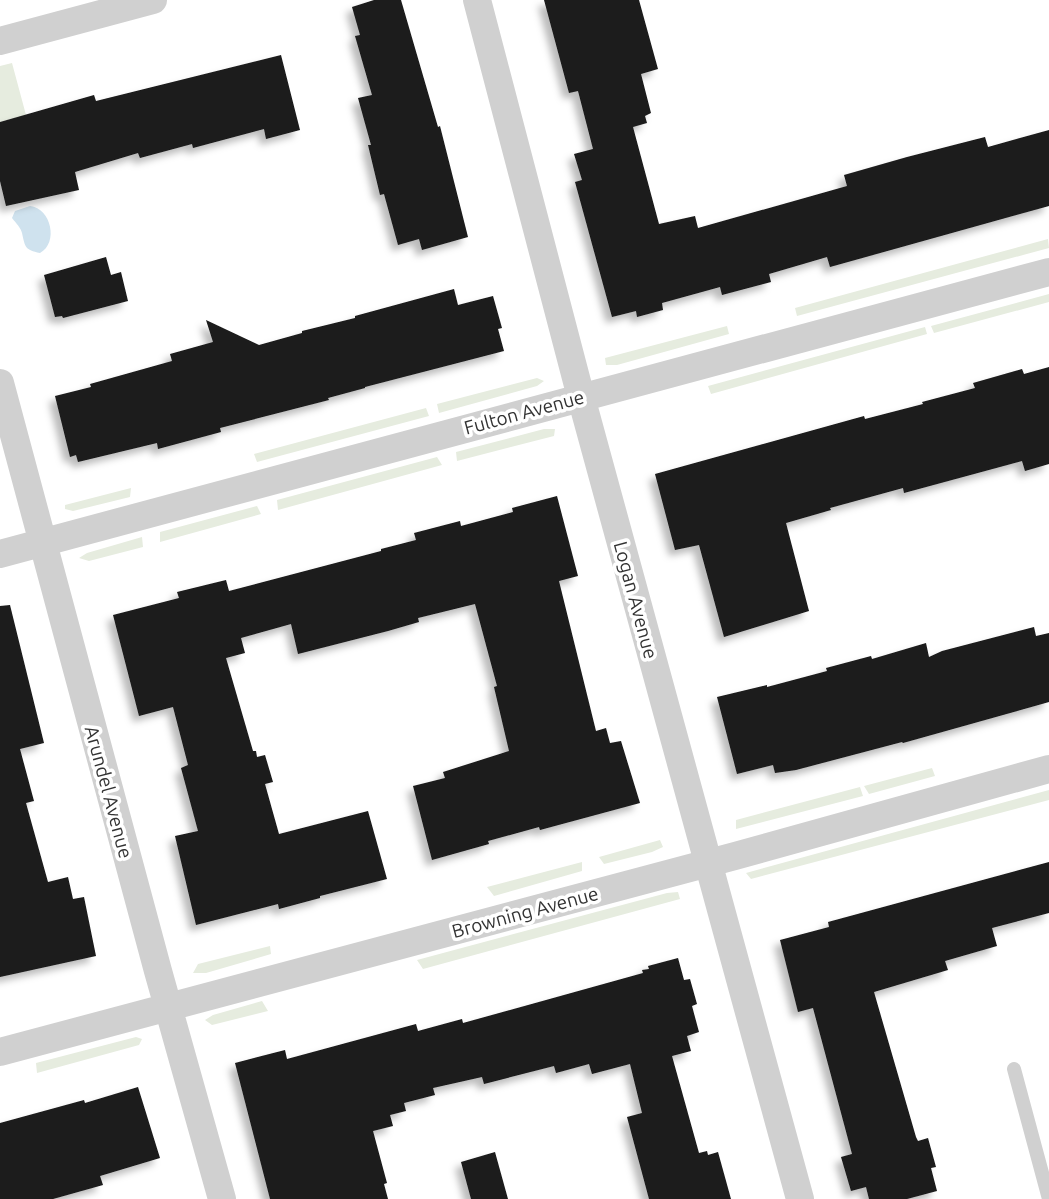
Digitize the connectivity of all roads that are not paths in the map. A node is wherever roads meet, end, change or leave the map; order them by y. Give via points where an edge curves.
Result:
1 (153, 0) edge
2 (477, 0) edge
3 (0, 41) edge
4 (1049, 272) edge
5 (0, 383) edge
6 (581, 397) junction
7 (42, 543) junction
8 (0, 554) edge
9 (1049, 769) edge
10 (709, 863) junction
11 (168, 1008) junction
12 (0, 1052) edge
13 (1014, 1069) dead end
14 (222, 1199) edge
15 (800, 1199) edge
16 (1049, 1199) edge

1 - 3 street
2 - 6 street, Logan Avenue
4 - 6 street, Fulton Avenue
5 - 7 street, Arundel Avenue
6 - 7 street, Fulton Avenue
6 - 10 street, Logan Avenue
7 - 8 street, Fulton Avenue
7 - 11 street, Arundel Avenue
9 - 10 street, Browning Avenue
10 - 11 street, Browning Avenue
10 - 15 street, Logan Avenue
11 - 12 street, Browning Avenue
11 - 14 street, Arundel Avenue
13 - 16 lane

